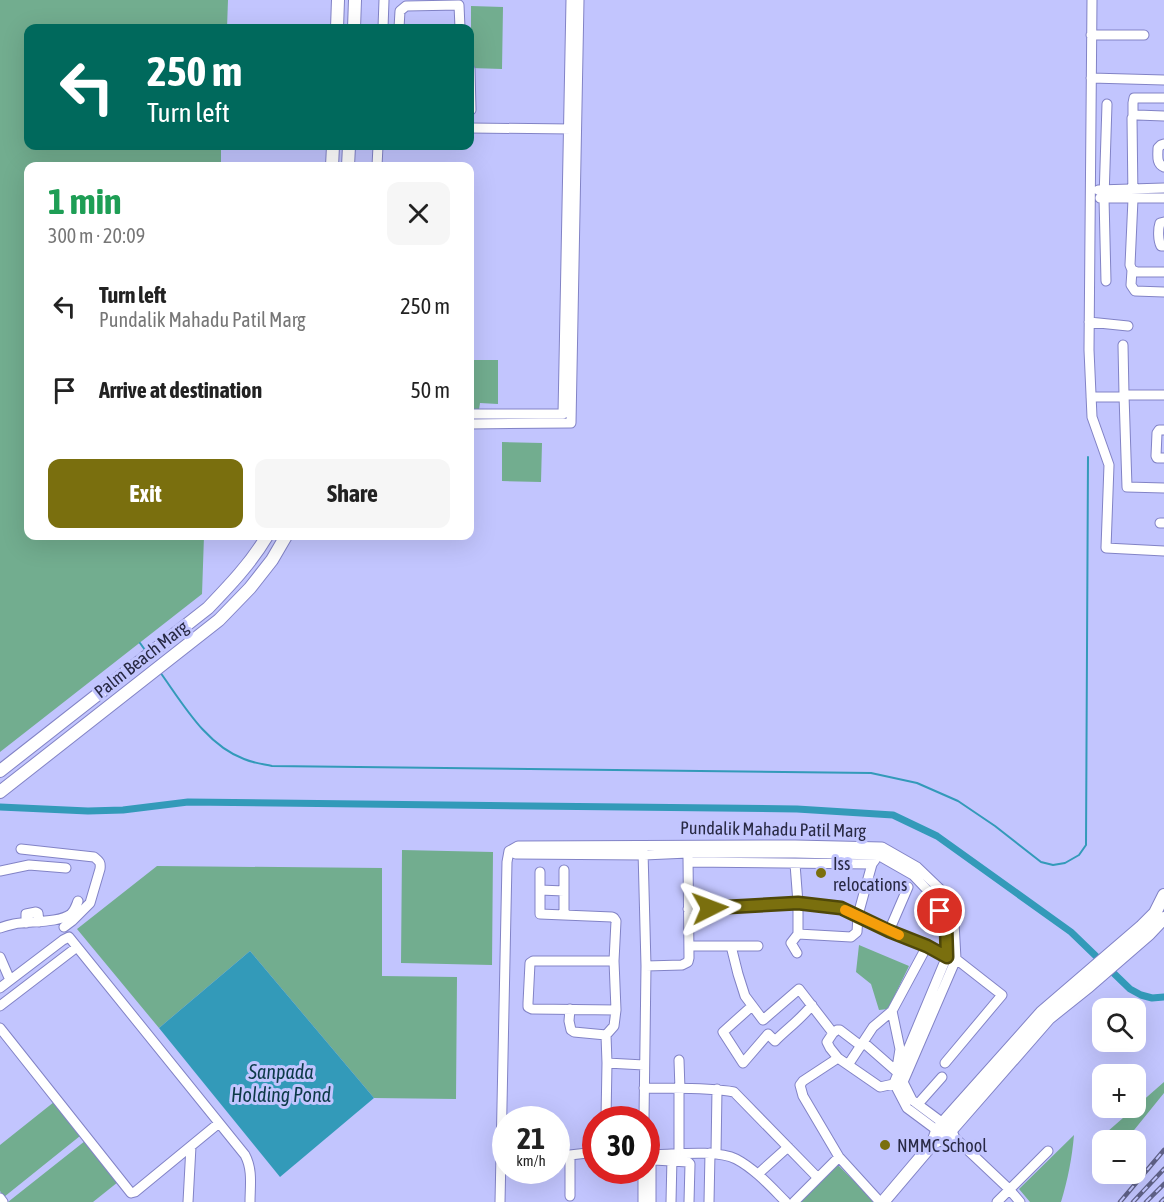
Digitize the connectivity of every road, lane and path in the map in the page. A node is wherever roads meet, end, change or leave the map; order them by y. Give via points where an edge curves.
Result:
1 (339, 0) edge
2 (355, 0) edge
3 (384, 0) edge
4 (571, 0) edge
5 (579, 0) edge
6 (1092, 0) edge
7 (337, 24) edge
8 (354, 24) edge
9 (383, 24) edge
10 (399, 24) edge
11 (460, 24) edge
12 (1091, 35) junction
13 (1144, 35) dead end
14 (1091, 78) junction
15 (1164, 80) edge
16 (1164, 99) edge
17 (1107, 104) dead end
18 (1132, 116) junction
19 (1164, 116) edge
20 (474, 128) edge
21 (572, 129) junction
22 (1164, 144) edge
23 (1164, 167) edge
24 (1164, 188) edge
25 (1090, 194) junction
26 (1104, 194) junction
27 (1132, 194) junction
28 (1164, 198) edge
29 (1164, 222) edge
30 (1164, 246) edge
31 (1132, 270) junction
32 (1164, 272) edge
33 (1106, 281) dead end
34 (1164, 291) edge
35 (1089, 322) junction
36 (1128, 326) dead end
37 (1123, 345) dead end
38 (1164, 395) edge
39 (1124, 396) junction
40 (1091, 398) junction
41 (474, 414) edge
42 (562, 414) junction
43 (571, 423) junction
44 (474, 424) edge
45 (1164, 430) edge
46 (1164, 458) edge
47 (1164, 488) edge
48 (265, 540) edge
49 (284, 540) edge
50 (1164, 551) edge
51 (0, 771) edge
52 (0, 792) edge
53 (643, 844) junction
54 (21, 849) dead end
55 (509, 851) junction
56 (880, 851) junction
57 (688, 854) junction
58 (644, 855) junction
59 (795, 864) junction
60 (872, 864) junction
61 (66, 868) dead end
62 (564, 870) dead end
63 (0, 871) edge
64 (540, 872) dead end
65 (908, 887) dead end
66 (540, 890) junction
67 (564, 891) junction
68 (1164, 895) edge
69 (78, 901) dead end
70 (798, 903) junction
71 (688, 909) junction
72 (564, 915) junction
73 (858, 915) junction
74 (1164, 918) edge
75 (0, 928) edge
76 (1146, 930) junction
77 (889, 931) junction
78 (798, 934) junction
79 (69, 937) junction
80 (689, 946) junction
81 (731, 946) junction
82 (758, 946) dead end
83 (927, 946) junction
84 (77, 947) junction
85 (797, 953) dead end
86 (0, 957) edge
87 (951, 958) junction
88 (614, 961) junction
89 (34, 962) junction
90 (646, 966) junction
91 (42, 973) junction
92 (10, 980) junction
93 (0, 988) edge
94 (812, 1005) junction
95 (0, 1006) edge
96 (752, 1006) junction
97 (570, 1009) junction
98 (616, 1010) junction
99 (892, 1011) junction
100 (0, 1028) edge
101 (833, 1033) junction
102 (606, 1035) junction
103 (862, 1044) junction
104 (838, 1058) junction
105 (679, 1060) dead end
106 (607, 1063) junction
107 (945, 1063) dead end
108 (644, 1065) junction
109 (848, 1065) junction
110 (896, 1071) junction
111 (942, 1077) dead end
112 (899, 1083) junction
113 (644, 1088) junction
114 (717, 1089) junction
115 (679, 1090) junction
116 (918, 1104) junction
117 (606, 1106) edge
118 (644, 1106) edge
119 (219, 1123) junction
120 (947, 1132) junction
121 (191, 1146) junction
122 (788, 1146) junction
123 (1048, 1151) dead end
124 (713, 1153) junction
125 (582, 1154) edge
126 (660, 1156) edge
127 (674, 1157) junction
128 (839, 1157) junction
129 (758, 1174) junction
130 (818, 1178) junction
131 (643, 1184) edge
132 (1009, 1189) junction
133 (570, 1196) dead end
134 (0, 1198) edge
135 (3, 1202) edge
136 (188, 1202) edge
137 (250, 1202) edge
138 (500, 1202) edge
139 (643, 1202) edge
140 (651, 1202) edge
141 (671, 1202) edge
142 (689, 1202) edge
143 (710, 1202) edge
144 (786, 1202) edge
145 (794, 1202) edge
146 (882, 1202) edge
147 (997, 1202) edge
148 (1020, 1202) edge

1 - 7 main road
2 - 8 main road
3 - 9 street
4 - 21 street
5 - 21 street
6 - 12 street
10 - 11 street via 400,10 406,6 459,5
12 - 13 street
12 - 14 street
14 - 15 street
14 - 25 street
16 - 18 street via 1134,98
17 - 26 street
18 - 19 street
18 - 27 street
20 - 21 street
21 - 42 street
21 - 43 street
22 - 23 street via 1158,148 1158,162
24 - 27 street
25 - 26 street
25 - 35 street
26 - 27 street
26 - 33 street
27 - 28 street
27 - 31 street
29 - 30 street via 1159,226 1159,241
31 - 32 street
31 - 34 street via 1131,285 1135,291
35 - 36 street
35 - 40 street
37 - 39 street
38 - 39 street
39 - 40 street
39 - 47 street via 1127,487
40 - 50 street via 1092,417 1109,465 1106,548
41 - 42 street
42 - 43 street
43 - 44 street
45 - 46 street via 1156,433 1157,458
48 - 51 main road, Palm Beach Marg via 208,608
49 - 52 main road, Palm Beach Marg via 250,588 219,620
53 - 55 street, Pundalik Mahadu Patil Marg via 518,846
53 - 57 street, Pundalik Mahadu Patil Marg
53 - 58 street
54 - 79 street via 94,857 101,863 90,903 72,921 62,925
55 - 58 street, Pundalik Mahadu Patil Marg
55 - 138 street
56 - 57 street, Pundalik Mahadu Patil Marg
56 - 60 street
56 - 87 street, Pundalik Mahadu Patil Marg via 934,897 946,925
57 - 58 street, Pundalik Mahadu Patil Marg
57 - 59 street
57 - 71 street
58 - 90 street
59 - 60 street
59 - 70 street
60 - 73 street
61 - 63 street via 29,865
62 - 67 street
64 - 66 street
65 - 77 street
66 - 67 street
66 - 72 street via 540,914
67 - 72 street
68 - 76 main road
69 - 75 street via 71,914 64,917
70 - 71 street
70 - 73 street via 841,908
70 - 78 street
71 - 80 street
72 - 88 street via 614,918
73 - 77 street
73 - 78 street via 857,932 852,937
74 - 76 main road
76 - 120 main road via 1048,1018
77 - 83 street
78 - 85 street via 791,943
79 - 84 street
79 - 89 street
80 - 81 street
80 - 90 street via 685,964
81 - 82 street
81 - 96 street via 745,996
83 - 87 street
83 - 99 street
84 - 91 street
84 - 119 street
86 - 92 street
87 - 107 street via 1002,995
87 - 112 street, Pundalik Mahadu Patil Marg
88 - 97 street via 530,963 528,1006 532,1010
88 - 98 street
89 - 91 street
89 - 92 street
90 - 108 street
91 - 95 street
92 - 93 street
94 - 96 street via 799,989 763,1020
94 - 96 street via 775,1041 768,1034 743,1064 723,1032
94 - 101 street
97 - 98 street
97 - 102 street via 571,1030
98 - 102 street via 614,1026
99 - 103 street via 873,1027
99 - 110 street via 900,1049
100 - 121 street via 131,1193
101 - 103 street via 840,1030
101 - 104 street via 827,1042
102 - 106 street
103 - 109 street
103 - 110 street
104 - 109 street
104 - 128 street via 803,1081 800,1089
105 - 115 street
106 - 108 street
106 - 117 street
108 - 113 street
109 - 112 street via 880,1087
110 - 112 street
111 - 116 street
112 - 116 street
112 - 120 street via 907,1108
113 - 115 street
113 - 118 street
114 - 115 street
114 - 122 street via 734,1092
114 - 124 street
115 - 127 street
116 - 120 street
119 - 121 street
119 - 137 street via 249,1163
120 - 132 street
120 - 146 main road
121 - 136 street
122 - 129 street
122 - 130 street
123 - 132 street
124 - 127 street
124 - 129 street via 735,1158
124 - 143 street
125 - 133 street via 570,1155
126 - 127 street
127 - 140 street via 652,1161
127 - 141 street
127 - 142 street via 690,1164
128 - 130 street
128 - 146 street
129 - 144 street
130 - 145 street
131 - 139 street
132 - 147 street
132 - 148 street
134 - 135 street

